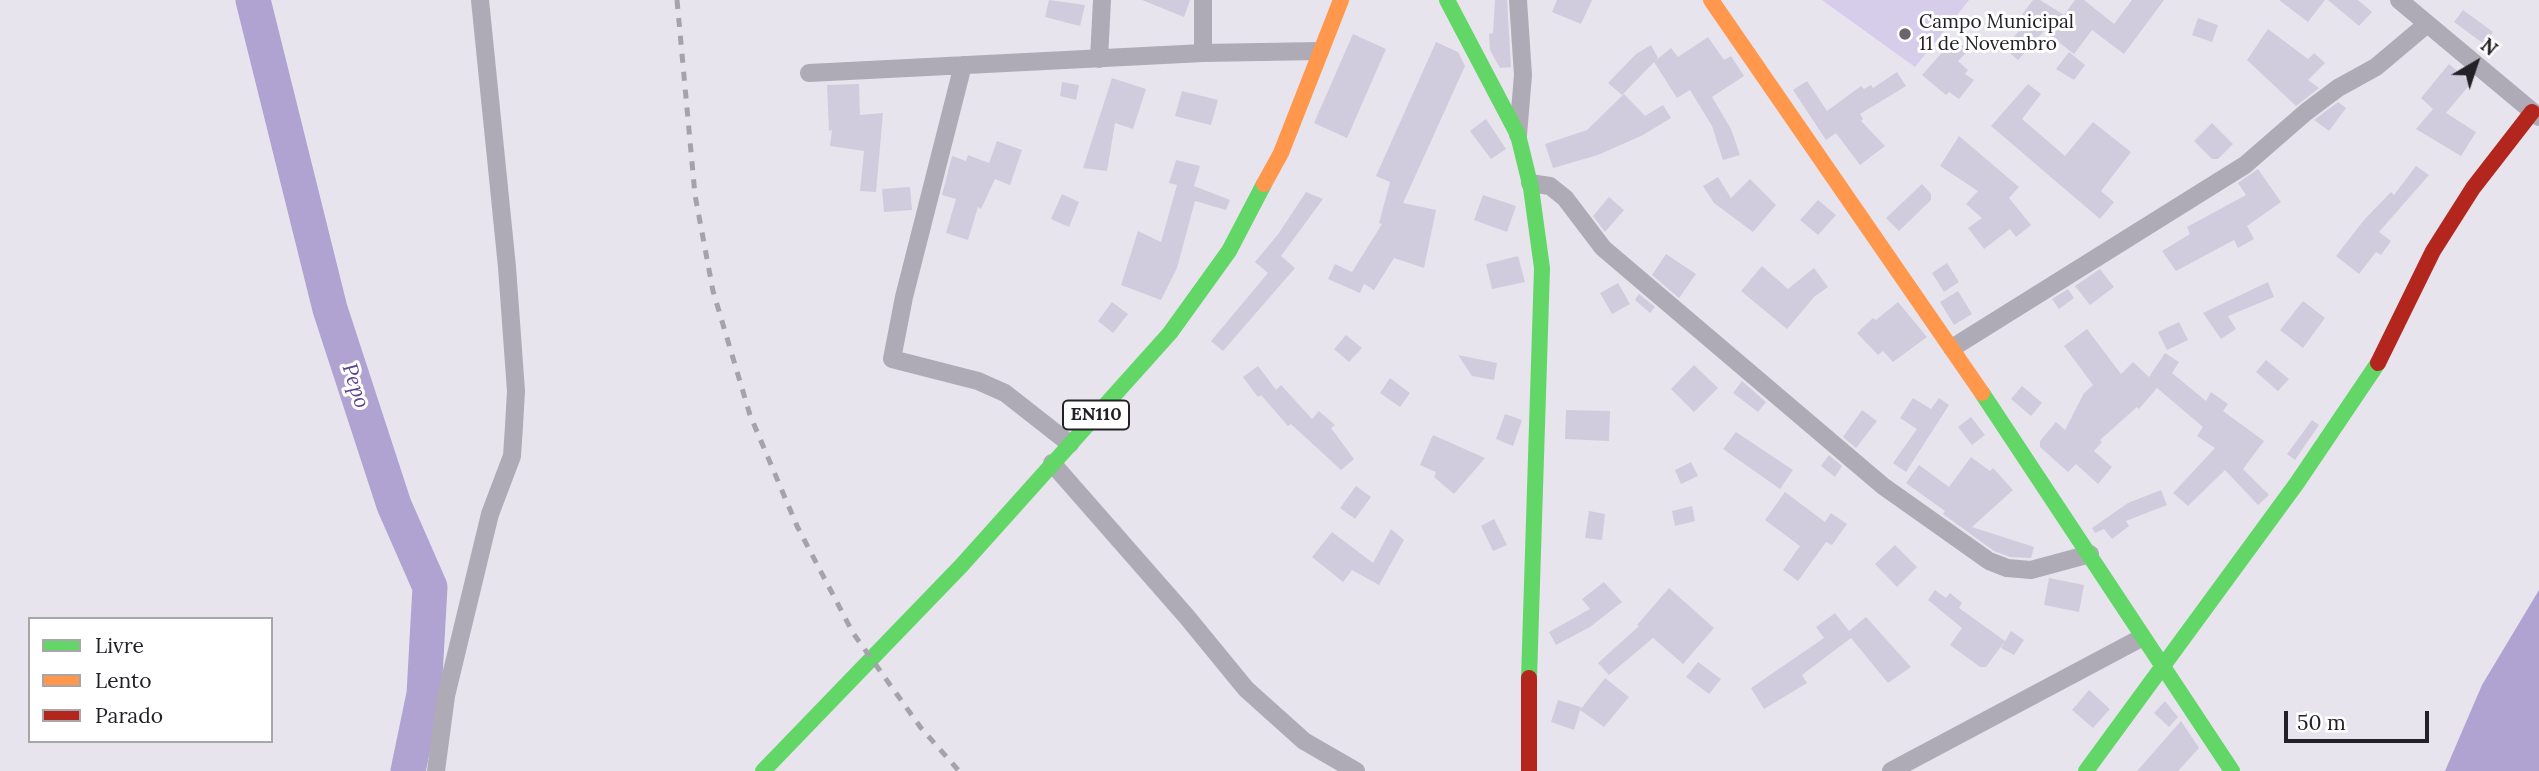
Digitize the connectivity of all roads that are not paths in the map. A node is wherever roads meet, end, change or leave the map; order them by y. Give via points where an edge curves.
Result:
1 (480, 0) edge
2 (1102, 0) edge
3 (1203, 0) edge
4 (1341, 0) edge
5 (1447, 0) edge
6 (1518, 0) edge
7 (1711, 0) edge
8 (2399, 0) edge
9 (2427, 24) junction
10 (1320, 51) junction
11 (1203, 53) junction
12 (1099, 59) junction
13 (963, 65) junction
14 (808, 72) dead end
15 (2535, 114) edge
16 (1518, 135) junction
17 (1530, 183) junction
18 (1952, 348) junction
19 (1070, 444) junction
20 (1052, 463) junction
21 (2090, 554) junction
22 (2141, 638) junction
23 (2161, 668) junction
24 (436, 771) edge
25 (763, 771) edge
26 (1356, 771) edge
27 (1529, 771) edge
28 (1891, 771) edge
29 (2086, 771) edge
30 (2232, 771) edge

1 - 24 street via 516,391 512,456 490,514 446,696
2 - 12 street
3 - 11 street
4 - 10 street, EN110
5 - 16 street
6 - 16 street via 1523,75
7 - 18 street
8 - 9 street
9 - 15 street
9 - 18 street via 2376,67 2306,112 2245,165
10 - 11 street
10 - 19 street, EN110 via 1281,153 1229,251 1170,333
11 - 12 street
12 - 13 street
13 - 14 street
13 - 19 street via 892,359 978,381 1005,393
15 - 23 street via 2473,188 2433,251 2371,376
16 - 17 street
17 - 21 street via 1550,186 1565,198 1613,257 1883,486 1989,561 2031,570
17 - 27 street via 1542,268 1529,601
18 - 21 street
19 - 20 street, EN110
20 - 25 street, EN110 via 961,566
20 - 26 street via 1246,689 1304,741
21 - 22 street
22 - 23 street
22 - 28 street
23 - 29 street
23 - 30 street

